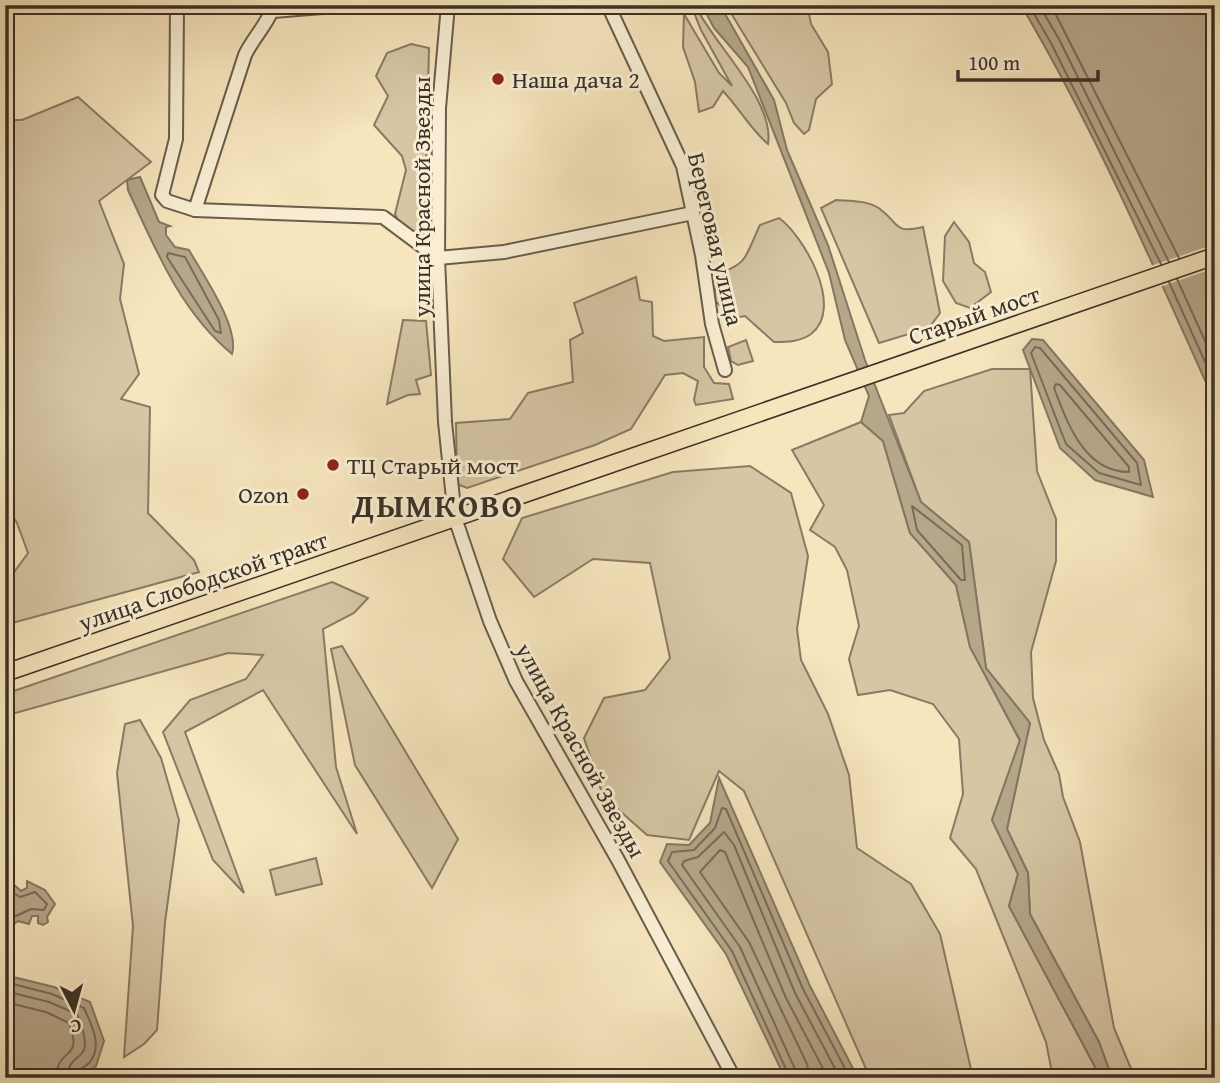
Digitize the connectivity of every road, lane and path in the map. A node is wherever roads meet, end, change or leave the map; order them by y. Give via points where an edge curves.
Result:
1 (177, 5) edge
2 (347, 5) edge
3 (448, 5) edge
4 (608, 5) edge
5 (273, 8) edge
6 (195, 210) junction
7 (693, 213) junction
8 (1215, 256) edge
9 (438, 258) junction
10 (725, 370) dead end
11 (455, 518) junction
12 (5, 673) edge
13 (734, 1078) edge

1 - 6 street via 176,139 162,195
2 - 5 street
3 - 9 street, улица Красной Звезды via 439,108
4 - 7 street, Береговая улица via 682,166
5 - 6 street via 245,55
6 - 9 street via 383,218
7 - 9 street via 503,252
7 - 10 street, Береговая улица via 712,324
8 - 11 main road, Старый мост
9 - 11 street, улица Красной Звезды via 445,422
11 - 12 main road, улица Слободской тракт
11 - 13 street, улица Красной Звезды via 516,681

